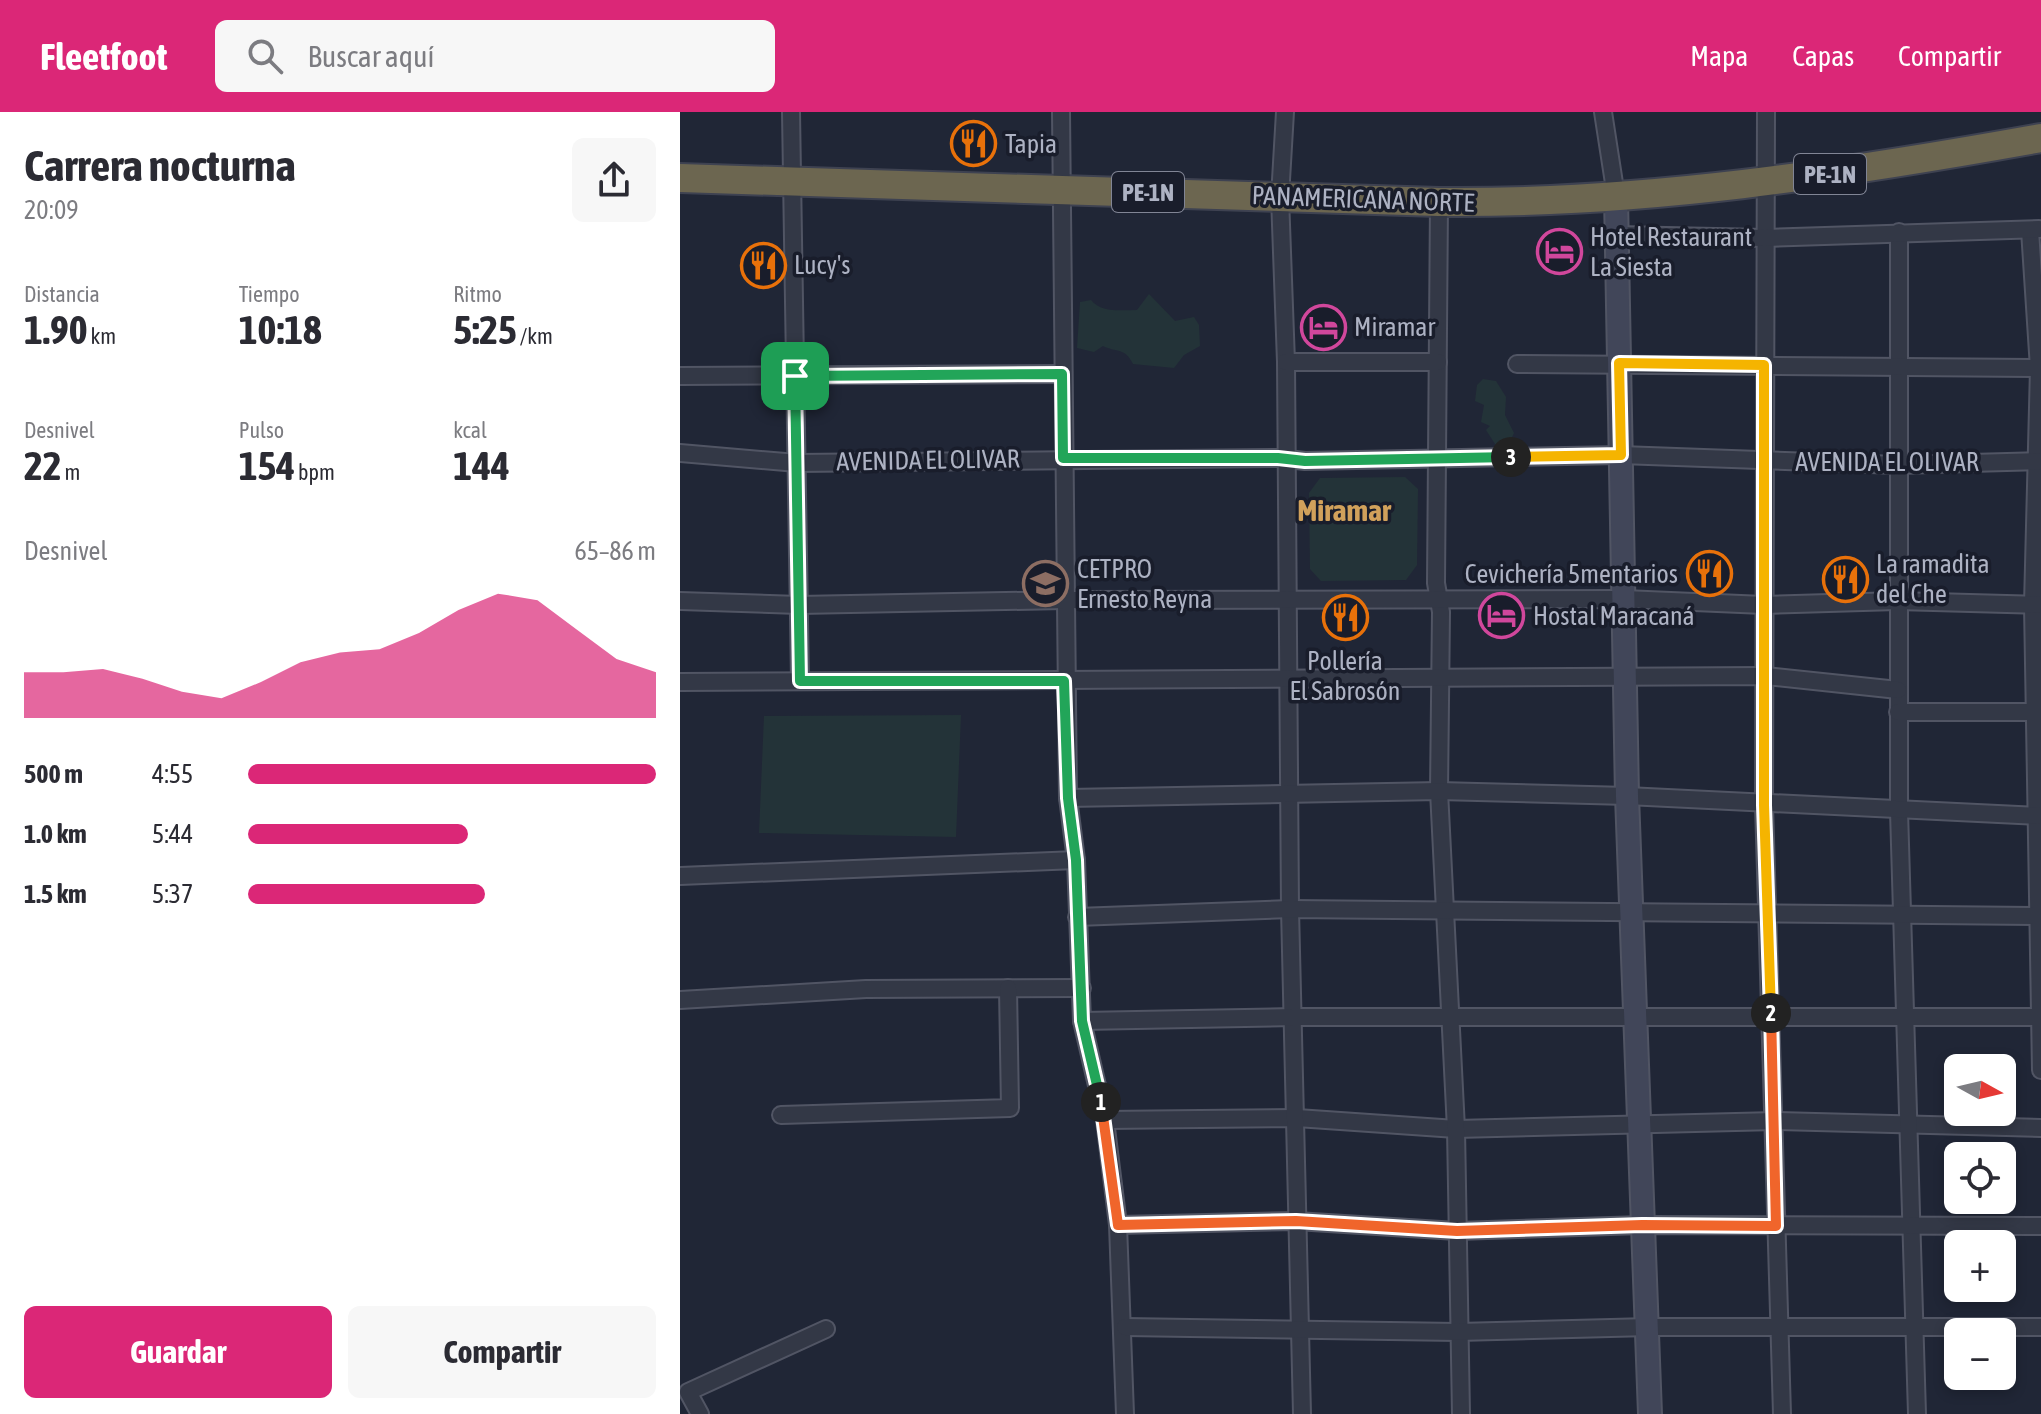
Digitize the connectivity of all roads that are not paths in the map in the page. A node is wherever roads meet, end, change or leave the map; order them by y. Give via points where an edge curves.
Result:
1 (791, 112) edge
2 (1061, 112) edge
3 (1285, 112) edge
4 (1603, 112) edge
5 (1766, 112) edge
6 (2041, 138) edge
7 (680, 178) edge
8 (792, 182) junction
9 (1765, 184) junction
10 (1064, 190) junction
11 (1616, 196) junction
12 (1280, 197) junction
13 (1439, 202) junction
14 (2036, 230) edge
15 (1899, 232) junction
16 (1617, 235) junction
17 (1765, 238) junction
18 (1286, 362) junction
19 (1438, 362) junction
20 (1619, 363) junction
21 (1517, 364) dead end
22 (1764, 365) junction
23 (1899, 368) junction
24 (2040, 368) edge
25 (1062, 374) junction
26 (680, 376) edge
27 (795, 376) junction
28 (680, 453) edge
29 (1621, 455) junction
30 (1063, 458) junction
31 (1288, 459) junction
32 (1437, 459) junction
33 (1764, 461) junction
34 (2040, 461) edge
35 (797, 463) junction
36 (1898, 465) junction
37 (1624, 599) junction
38 (1064, 600) junction
39 (680, 601) edge
40 (1290, 601) junction
41 (1897, 601) junction
42 (1439, 602) junction
43 (799, 605) junction
44 (1764, 605) junction
45 (2037, 605) edge
46 (1766, 676) junction
47 (1290, 678) junction
48 (1440, 678) junction
49 (1625, 679) junction
50 (800, 681) junction
51 (1064, 681) junction
52 (680, 682) edge
53 (1898, 690) junction
54 (1898, 712) junction
55 (2039, 712) edge
56 (1439, 791) junction
57 (1290, 792) junction
58 (1627, 796) junction
59 (1068, 798) junction
60 (1764, 805) junction
61 (1899, 811) junction
62 (2039, 816) edge
63 (1076, 860) junction
64 (680, 876) edge
65 (1290, 909) junction
66 (1445, 910) junction
67 (1767, 911) junction
68 (1633, 912) junction
69 (1904, 914) junction
70 (2039, 916) edge
71 (1077, 917) junction
72 (1008, 988) junction
73 (1082, 988) junction
74 (680, 1000) edge
75 (1294, 1017) junction
76 (2040, 1017) edge
77 (1450, 1018) junction
78 (1771, 1018) junction
79 (1906, 1018) junction
80 (1638, 1019) junction
81 (1082, 1021) junction
82 (2041, 1070) edge
83 (781, 1115) dead end
84 (1297, 1118) junction
85 (1105, 1120) junction
86 (1776, 1121) junction
87 (1640, 1125) junction
88 (1907, 1127) junction
89 (2041, 1128) edge
90 (1456, 1129) junction
91 (1296, 1221) junction
92 (1118, 1225) junction
93 (1642, 1225) junction
94 (1910, 1225) junction
95 (1776, 1226) junction
96 (2041, 1226) edge
97 (1457, 1231) junction
98 (1915, 1326) junction
99 (1125, 1327) junction
100 (1303, 1327) junction
101 (1649, 1327) junction
102 (1779, 1327) junction
103 (2041, 1327) edge
104 (826, 1329) dead end
105 (1458, 1332) junction
106 (683, 1388) edge
107 (700, 1414) edge
108 (1125, 1414) edge
109 (1302, 1414) edge
110 (1461, 1414) edge
111 (1650, 1414) edge
112 (1782, 1414) edge
113 (1917, 1414) edge

1 - 8 street
2 - 10 street
3 - 12 street
4 - 11 street
5 - 9 street
6 - 9 highway, PANAMERICANA NORTE / PE-1N
7 - 8 highway, PANAMERICANA NORTE / PE-1N
8 - 10 highway, PANAMERICANA NORTE / PE-1N
8 - 27 street
9 - 11 highway, PANAMERICANA NORTE / PE-1N
9 - 17 street
10 - 12 highway, PANAMERICANA NORTE / PE-1N
10 - 25 street
11 - 13 highway, PANAMERICANA NORTE / PE-1N
11 - 16 street
12 - 13 highway, PANAMERICANA NORTE / PE-1N
12 - 18 street
13 - 19 street
14 - 15 street
14 - 24 street
15 - 17 street
15 - 23 street
16 - 17 street
16 - 20 street
17 - 22 street
18 - 19 street
18 - 31 street
19 - 32 street
20 - 21 street
20 - 22 street
20 - 29 street
22 - 23 street
22 - 33 street
23 - 24 street
23 - 36 street
24 - 34 street
25 - 27 street
25 - 30 street
26 - 27 street
27 - 35 street
28 - 35 street, AVENIDA EL OLIVAR
29 - 32 street, AVENIDA EL OLIVAR
29 - 33 street, AVENIDA EL OLIVAR
29 - 37 street
30 - 31 street, AVENIDA EL OLIVAR
30 - 35 street, AVENIDA EL OLIVAR
30 - 38 street
31 - 32 street, AVENIDA EL OLIVAR
31 - 40 street
32 - 42 street
33 - 36 street, AVENIDA EL OLIVAR
33 - 44 street
34 - 36 street, AVENIDA EL OLIVAR
34 - 45 street
35 - 43 street
36 - 41 street
37 - 42 street
37 - 44 street
37 - 49 street
38 - 40 street
38 - 43 street
38 - 51 street
39 - 43 street
40 - 42 street
40 - 47 street
41 - 44 street
41 - 45 street
41 - 53 street
42 - 48 street
43 - 50 street
44 - 46 street
45 - 55 street
46 - 49 street
46 - 53 street
46 - 60 street
47 - 48 street
47 - 51 street
47 - 57 street
48 - 49 street
48 - 56 street
49 - 58 street
50 - 51 street
50 - 52 street
51 - 59 street
53 - 54 street
54 - 55 street
54 - 61 street
55 - 62 street
56 - 57 street
56 - 58 street
56 - 66 street
57 - 59 street
57 - 65 street
58 - 60 street
58 - 68 street
59 - 63 street
60 - 61 street
60 - 67 street
61 - 62 street
61 - 69 street
62 - 70 street
63 - 64 street
63 - 71 street
65 - 66 street
65 - 71 street
65 - 75 street
66 - 68 street
66 - 77 street
67 - 68 street
67 - 69 street
67 - 78 street
68 - 80 street
69 - 70 street
69 - 79 street
70 - 76 street
71 - 73 street
72 - 73 street
72 - 74 street via 866,989
72 - 83 street via 1010,1108
73 - 81 street
75 - 77 street
75 - 81 street
75 - 84 street
76 - 79 street
76 - 82 street
77 - 80 street
77 - 90 street
78 - 79 street
78 - 80 street
78 - 86 street
79 - 88 street
80 - 87 street
81 - 85 street
84 - 85 street
84 - 90 street
84 - 91 street
85 - 92 street
86 - 87 street
86 - 88 street
86 - 95 street
87 - 90 street
87 - 93 street
88 - 89 street
88 - 94 street
90 - 97 street
91 - 92 street
91 - 97 street
91 - 100 street
92 - 99 street
93 - 95 street
93 - 97 street
93 - 101 street
94 - 95 street
94 - 96 street
94 - 98 street
95 - 102 street
97 - 105 street
98 - 102 street
98 - 103 street
98 - 113 street
99 - 100 street
99 - 108 street
100 - 105 street
100 - 109 street
101 - 102 street
101 - 105 street
101 - 111 street
102 - 112 street
104 - 106 street
105 - 110 street
106 - 107 street

